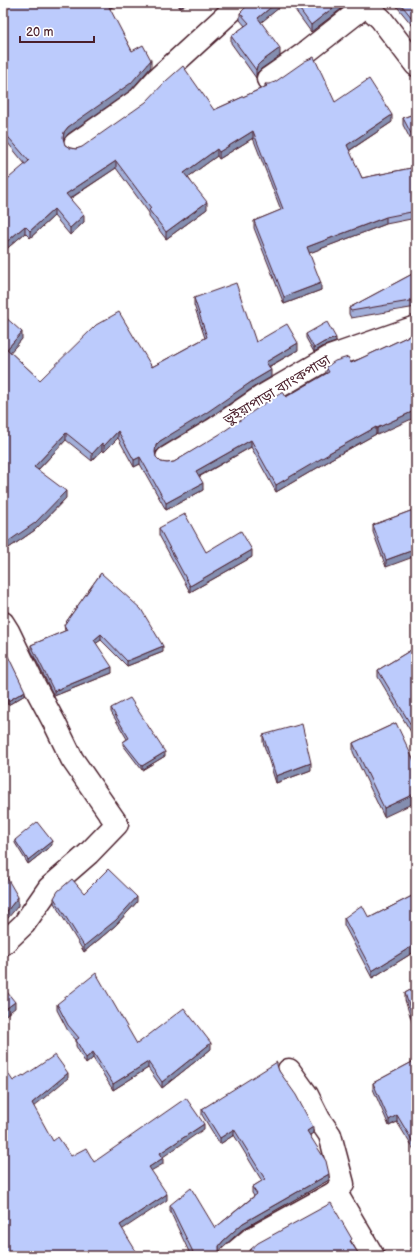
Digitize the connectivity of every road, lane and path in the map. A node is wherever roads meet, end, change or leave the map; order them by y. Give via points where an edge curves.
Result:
1 (240, 3) edge
2 (367, 4) edge
3 (416, 65) edge
4 (268, 79) dead end
5 (75, 144) dead end
6 (416, 327) edge
7 (167, 458) dead end
8 (3, 623) edge
9 (3, 944) edge
10 (289, 1070) dead end
11 (334, 1193) junction
12 (231, 1256) edge
13 (373, 1256) edge

1 - 5 street via 157,79 139,99
2 - 3 street
2 - 4 street
6 - 7 street, ভুইয়াপাড়া ব্যাংকপাড়া via 330,357 261,397
8 - 9 street via 72,759 117,824 49,888 24,924
10 - 11 street via 308,1095 330,1135 343,1184
11 - 12 street via 251,1239
11 - 13 street

